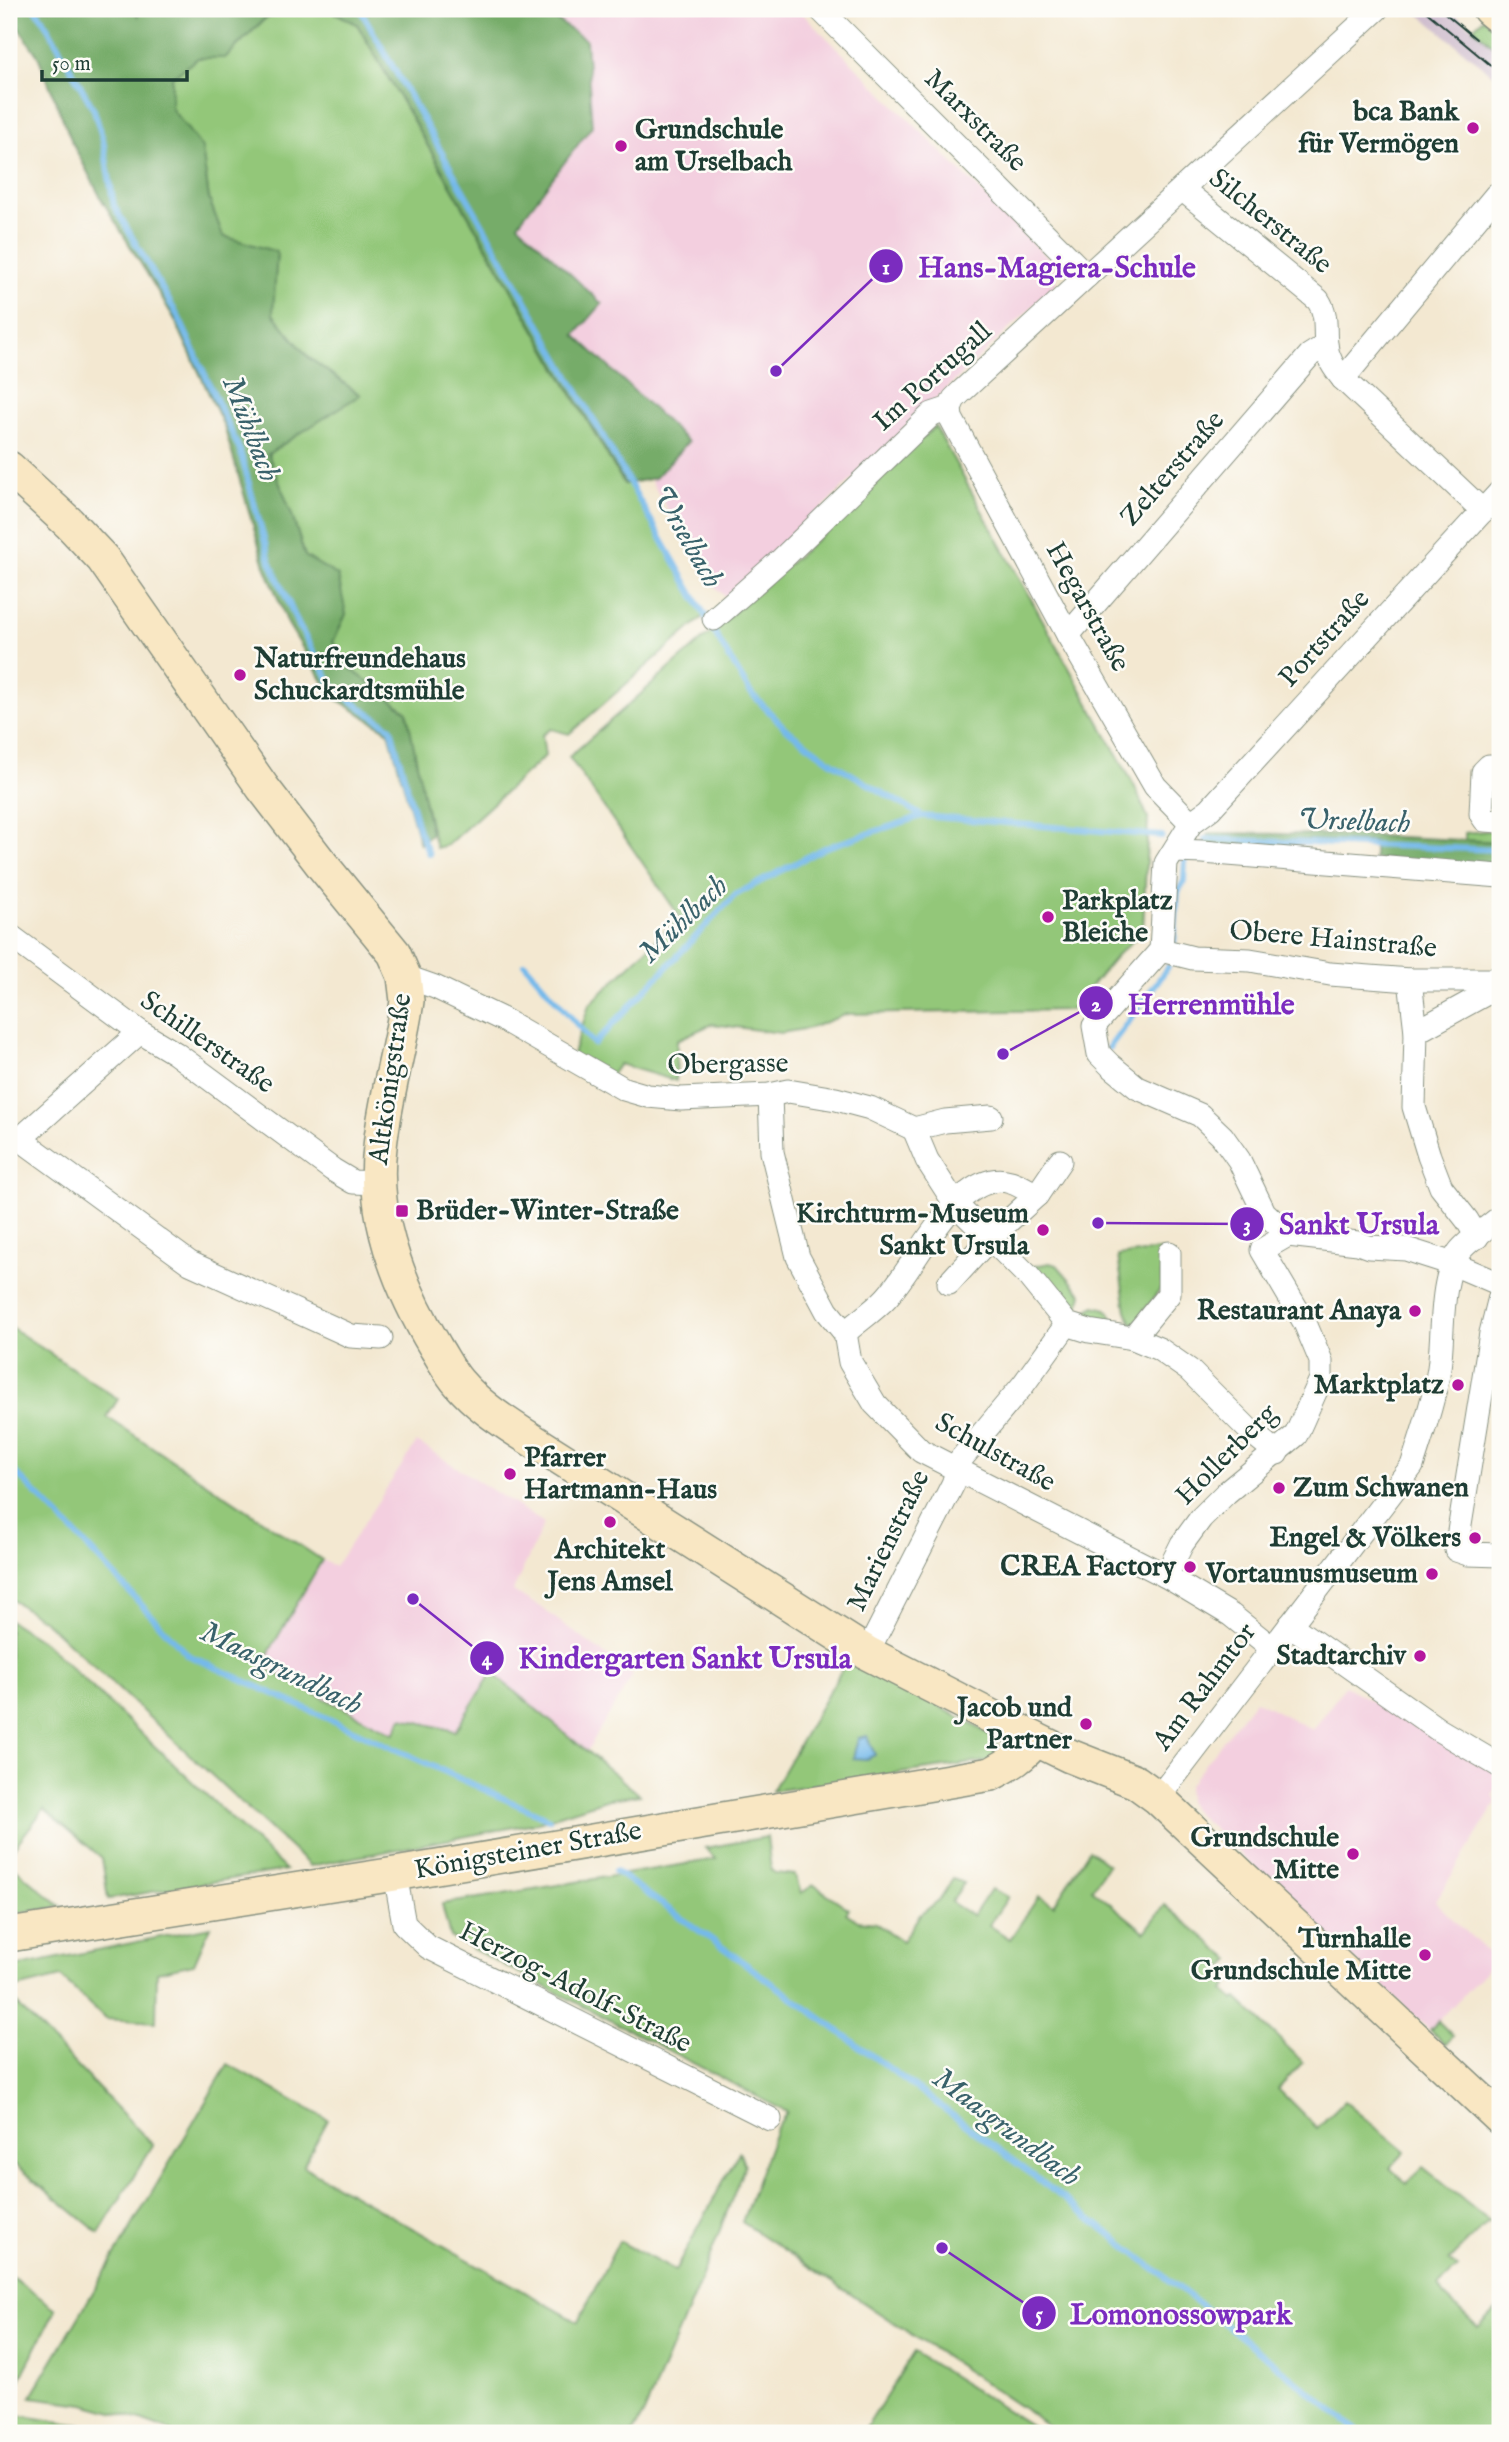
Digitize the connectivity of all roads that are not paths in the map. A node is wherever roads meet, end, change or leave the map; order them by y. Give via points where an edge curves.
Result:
1 (821, 9) edge
2 (1377, 9) edge
3 (1489, 9) edge
4 (1500, 18) edge
5 (1182, 190) junction
6 (1496, 195) dead end
7 (1087, 276) junction
8 (1326, 345) junction
9 (1343, 379) junction
10 (950, 408) junction
11 (9, 468) edge
12 (1500, 492) edge
13 (1483, 511) junction
14 (714, 619) dead end
15 (1068, 635) junction
16 (1500, 766) edge
17 (1500, 821) edge
18 (1191, 823) junction
19 (1175, 851) junction
20 (1500, 876) edge
21 (9, 935) edge
22 (1161, 950) junction
23 (404, 976) junction
24 (1409, 980) junction
25 (1498, 980) edge
26 (140, 1032) junction
27 (1416, 1032) junction
28 (770, 1095) junction
29 (991, 1117) dead end
30 (914, 1129) junction
31 (1060, 1161) dead end
32 (378, 1183) junction
33 (1037, 1195) junction
34 (956, 1205) junction
35 (1500, 1217) edge
36 (1289, 1236) junction
37 (1477, 1237) junction
38 (990, 1238) junction
39 (1169, 1253) dead end
40 (1453, 1264) junction
41 (949, 1283) dead end
42 (1500, 1284) edge
43 (1500, 1297) edge
44 (1067, 1324) junction
45 (845, 1333) junction
46 (381, 1338) dead end
47 (1133, 1338) junction
48 (1277, 1453) junction
49 (957, 1471) junction
50 (1500, 1555) edge
51 (1166, 1576) junction
52 (1290, 1625) junction
53 (1272, 1648) junction
54 (867, 1653) junction
55 (1035, 1739) junction
56 (1500, 1766) edge
57 (1157, 1798) junction
58 (395, 1874) junction
59 (9, 1935) edge
60 (1500, 2118) edge
61 (770, 2119) dead end

1 - 7 street, Marxstraße
2 - 5 street, Im Portugall
3 - 4 street
5 - 7 street, Im Portugall
5 - 8 street, Silcherstraße via 1318,300 1326,314
6 - 9 street
7 - 10 street, Im Portugall via 954,399
8 - 9 street, Silcherstraße
8 - 15 street, Zelterstraße via 1310,355
9 - 13 street, Silcherstraße
10 - 14 street, Im Portugall via 932,414
10 - 15 street, Hegarstraße via 951,418
11 - 23 street, Altkönigstraße via 103,559 263,788 394,953
12 - 13 street, Portstraße
13 - 18 street, Portstraße via 1210,810
15 - 18 street, Hegarstraße via 1155,786
16 - 17 street via 1489,766 1483,772 1481,814 1485,820
18 - 19 street
19 - 20 street
19 - 22 street via 1166,863
21 - 26 street, Schillerstraße
22 - 24 street, Obere Hainstraße via 1330,974
22 - 36 street via 1094,1026 1104,1060 1138,1088 1200,1115 1239,1160 1264,1212
23 - 28 street, Obergasse via 504,1020 624,1089 681,1099
23 - 32 street, Altkönigstraße via 407,1001 380,1147
24 - 25 street, Obere Hainstraße
24 - 27 street
25 - 27 street via 1487,993
26 - 32 street, Schillerstraße via 333,1170 353,1182
26 - 46 street via 20,1139 190,1263 351,1336
27 - 37 street via 1414,1107 1441,1186
28 - 30 street, Obergasse via 788,1091 836,1099 870,1108
28 - 45 street via 772,1152 798,1257 827,1311
29 - 30 street
30 - 34 street via 927,1160
31 - 33 street
32 - 54 street, Altkönigstraße via 388,1240 406,1293 456,1379 473,1398
33 - 34 street via 1001,1180 975,1188
33 - 38 street
34 - 38 street
34 - 45 street via 886,1297
35 - 37 street
36 - 40 street via 1406,1249
36 - 48 street, Hollerberg via 1262,1250 1305,1323 1321,1362 1321,1379 1296,1435
37 - 40 street
38 - 41 street
38 - 44 street
39 - 47 street via 1169,1294
40 - 42 street
40 - 52 street, Am Rahmtor via 1446,1288 1439,1368 1412,1466
43 - 50 street via 1457,1550
44 - 47 street
44 - 49 street, Marienstraße via 961,1459
45 - 49 street, Schulstraße via 850,1362 875,1404 921,1451
47 - 48 street via 1189,1370
48 - 51 street, Hollerberg via 1201,1518
49 - 51 street, Schulstraße
49 - 54 street, Marienstraße
51 - 53 street, Schulstraße via 1231,1615
52 - 53 street, Am Rahmtor
52 - 56 street via 1439,1730
53 - 57 street, Am Rahmtor
54 - 55 street, Altkönigstraße
55 - 57 street, Altkönigstraße via 1136,1782
55 - 58 street, Königsteiner Straße via 1011,1763 991,1773
57 - 60 street, Altkönigstraße
58 - 59 street, Königsteiner Straße
58 - 61 street, Herzog-Adolf-Straße via 404,1924 428,1947

